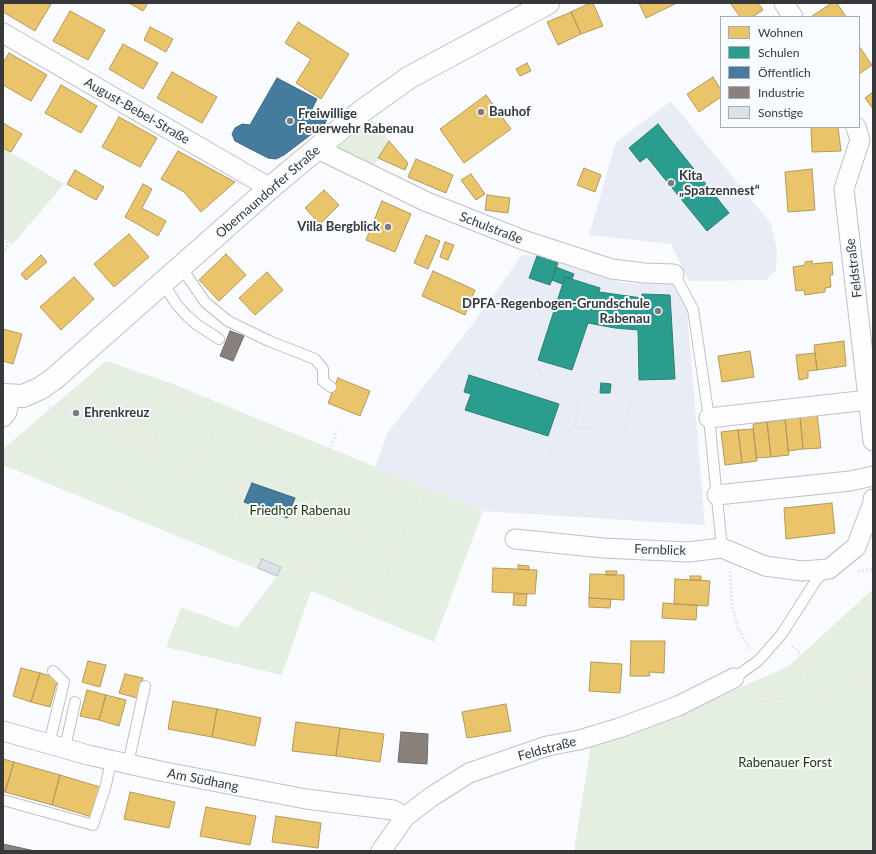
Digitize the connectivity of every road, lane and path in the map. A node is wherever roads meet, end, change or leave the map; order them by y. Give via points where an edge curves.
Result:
1 (548, 3) edge
2 (784, 3) edge
3 (791, 16) edge
4 (3, 33) edge
5 (863, 135) edge
6 (318, 149) junction
7 (270, 188) junction
8 (3, 230) edge
9 (3, 252) edge
10 (181, 267) junction
11 (674, 274) joint
12 (163, 283) junction
13 (865, 298) edge
14 (615, 328) dead end
15 (219, 339) dead end
16 (526, 357) dead end
17 (511, 374) dead end
18 (564, 374) dead end
19 (564, 386) junction
20 (331, 387) dead end
21 (12, 396) edge
22 (630, 400) dead end
23 (868, 400) junction
24 (178, 401) junction
25 (61, 412) junction
26 (3, 417) edge
27 (222, 419) junction
28 (709, 421) junction
29 (575, 426) junction
30 (337, 431) dead end
31 (624, 435) junction
32 (873, 442) edge
33 (148, 449) junction
34 (324, 461) junction
35 (546, 462) dead end
36 (193, 468) junction
37 (340, 468) junction
38 (873, 476) edge
39 (238, 487) junction
40 (116, 491) junction
41 (717, 495) junction
42 (305, 496) junction
43 (873, 499) edge
44 (242, 507) junction
45 (299, 512) junction
46 (170, 513) junction
47 (229, 538) junction
48 (515, 539) dead end
49 (722, 548) junction
50 (397, 551) junction
51 (442, 567) dead end
52 (829, 569) junction
53 (53, 671) dead end
54 (873, 673) edge
55 (738, 676) junction
56 (145, 686) dead end
57 (814, 695) dead end
58 (75, 702) dead end
59 (3, 731) edge
60 (57, 746) junction
61 (120, 762) junction
62 (3, 800) edge
63 (405, 817) junction
64 (381, 851) edge

1 - 6 street, Obernaundorfer Straße via 410,77 362,111
2 - 3 street
4 - 7 street, August-Bebel-Straße
5 - 13 street, Feldstraße via 844,189
6 - 7 street, Obernaundorfer Straße
6 - 11 street, Schulstraße via 426,202 523,240 612,269
7 - 10 street, Obernaundorfer Straße
8 - 9 path via 8,241
10 - 12 street, Obernaundorfer Straße
10 - 20 lane via 206,302 228,321 314,359 323,369 324,381
11 - 28 lane via 693,309
12 - 15 lane via 186,315
12 - 21 street, Obernaundorfer Straße via 55,378 41,388
13 - 23 street, Feldstraße
14 - 29 path via 614,339 579,393
16 - 19 path via 542,375
17 - 19 path via 562,393
18 - 19 path via 567,375
21 - 25 path
21 - 26 street via 8,412
22 - 31 path
23 - 28 street
23 - 32 street, Feldstraße
24 - 25 path via 109,373
24 - 27 path
24 - 33 path
25 - 33 path
25 - 40 path via 20,452
27 - 34 path
27 - 36 path
28 - 31 path via 646,437
28 - 41 lane
29 - 31 path
29 - 35 path via 550,450
30 - 34 path
33 - 36 path
33 - 40 path
34 - 37 path
36 - 39 path
36 - 46 path via 178,492
37 - 42 path via 332,483
37 - 50 path via 418,500
38 - 41 street via 843,482
39 - 42 path via 255,477
39 - 44 path
40 - 46 path
41 - 49 lane
42 - 45 path
43 - 52 street via 856,547
44 - 45 path via 293,526
44 - 47 path via 238,522
45 - 50 path
46 - 47 path
47 - 50 path via 378,598
48 - 49 street, Fernblick via 680,552
49 - 52 street, Fernblick via 765,566 802,571
49 - 55 path via 730,566 732,606 738,628 749,647 748,661
50 - 51 path
52 - 55 lane via 817,579 780,635 758,661
53 - 60 lane via 64,682
54 - 57 path
55 - 63 street, Feldstraße via 678,706 626,725 579,740 547,746 469,773
56 - 61 lane
58 - 60 lane
59 - 60 street, Am Südhang
60 - 61 street, Am Südhang
61 - 62 lane via 106,785 93,825
61 - 63 street, Am Südhang via 299,798 393,810
63 - 64 street, Feldstraße

